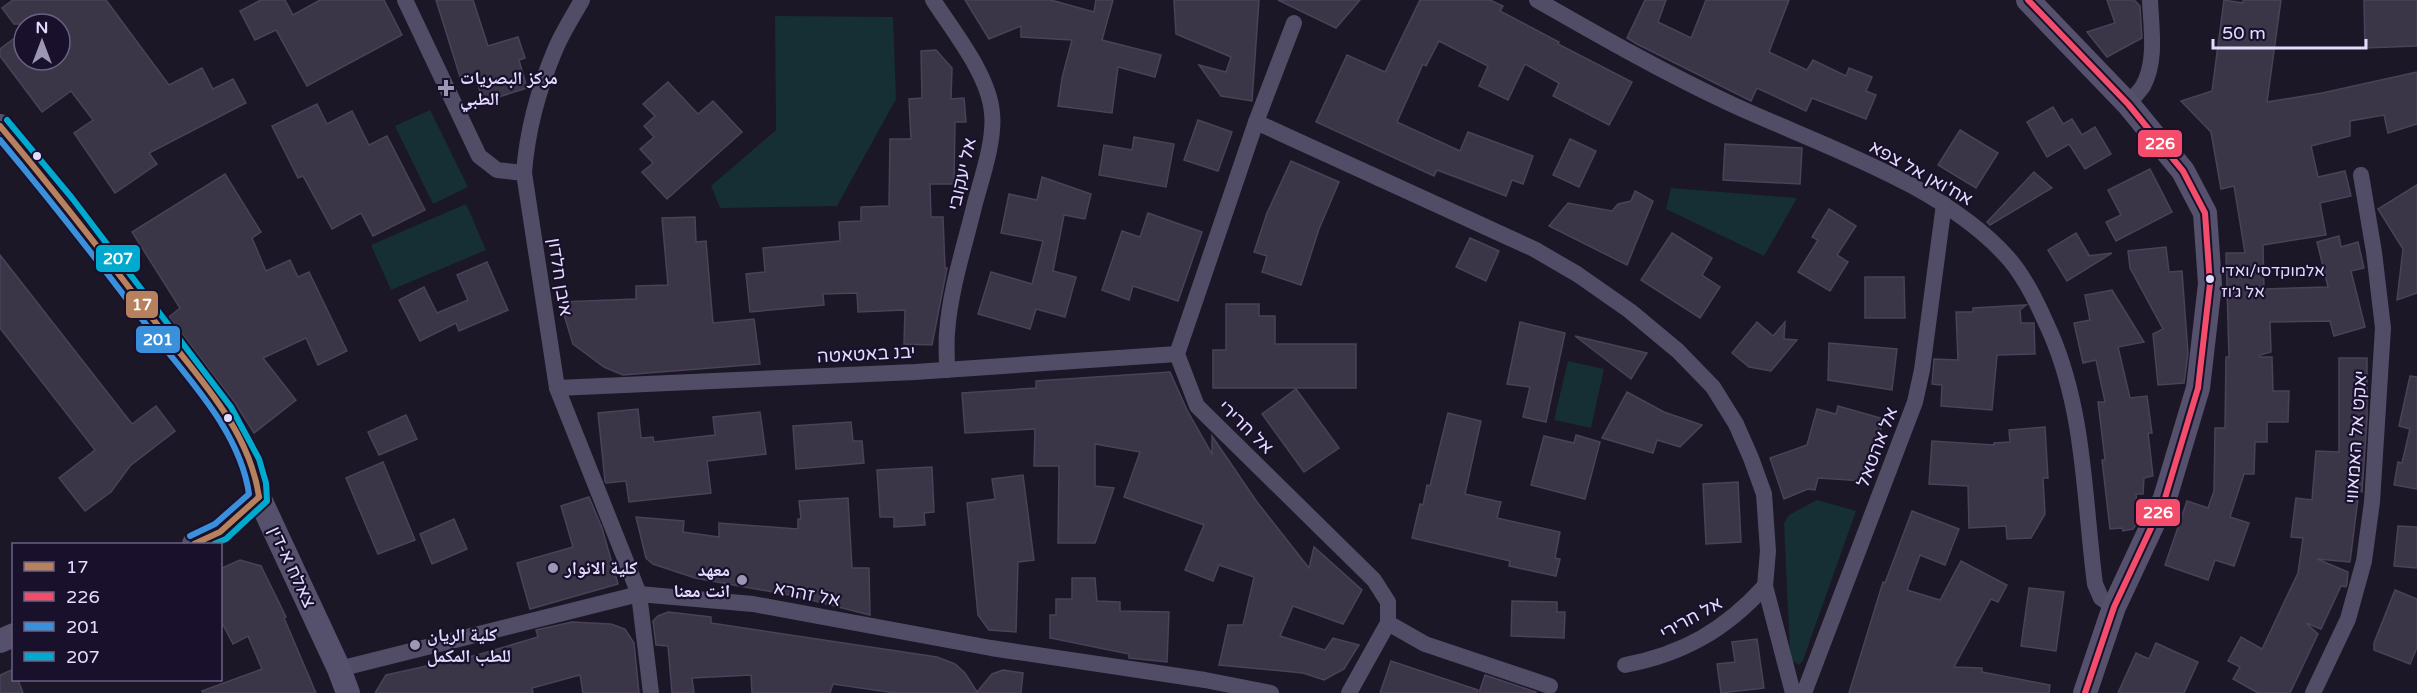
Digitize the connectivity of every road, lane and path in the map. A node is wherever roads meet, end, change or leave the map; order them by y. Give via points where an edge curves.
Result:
1 (405, 0) edge
2 (582, 0) edge
3 (933, 0) edge
4 (1537, 0) edge
5 (2028, 0) edge
6 (2150, 0) edge
7 (1294, 23) dead end
8 (2128, 104) junction
9 (1256, 122) junction
10 (0, 126) edge
11 (524, 173) junction
12 (2361, 175) dead end
13 (1944, 204) junction
14 (1177, 354) junction
15 (947, 370) junction
16 (558, 388) junction
17 (259, 497) junction
18 (196, 543) edge
19 (1765, 586) junction
20 (639, 594) junction
21 (2114, 607) junction
22 (1388, 623) junction
23 (1625, 665) dead end
24 (339, 669) junction
25 (1550, 686) dead end
26 (348, 693) edge
27 (651, 693) edge
28 (1271, 693) edge
29 (1349, 693) edge
30 (1792, 693) edge
31 (1804, 693) edge
32 (2085, 693) edge
33 (2313, 693) edge

1 - 11 street via 479,156 497,170
2 - 11 street via 555,48 526,152
3 - 15 street, אל יעקובי via 971,59 992,111 983,172 954,289 947,333
4 - 13 street, אח'ואן אל צפא via 1678,79 1881,171
5 - 8 main road
6 - 8 street via 2153,37 2149,63 2143,85
7 - 9 street
8 - 21 main road via 2182,171 2205,213 2210,284 2199,388 2165,498
9 - 14 street
9 - 19 street via 1534,249 1630,311 1678,351 1713,387 1751,458 1764,494 1768,551
10 - 17 main road, צאלח א-דין via 65,204 224,412 256,474
11 - 16 street, איבן חלדון
12 - 33 street, יאקט אל האמאווי via 2383,328 2372,502 2364,561 2348,619
13 - 21 street, אח'ואן אל צפא via 1980,231 2009,260 2033,296 2052,336 2076,423 2095,584 2101,598
13 - 31 street, אל אהטאל via 1923,370 1915,402
14 - 15 street, יבנ באטאטה
14 - 22 street, אל חרירי via 1197,406 1374,580 1388,602
15 - 16 street, יבנ באטאטה
16 - 20 street, איבן חלדון
17 - 18 main road via 220,532
17 - 24 main road, צאלח א-דין
19 - 23 street, אל חרירי via 1744,610 1708,635 1653,660
19 - 30 street
20 - 24 street, אל זהרא
20 - 27 street, איבן חלדון
20 - 28 street, אל זהרא via 753,604 991,648
21 - 32 main road
22 - 25 street via 1425,644
22 - 29 street
24 - 26 main road, צאלח א-דין

